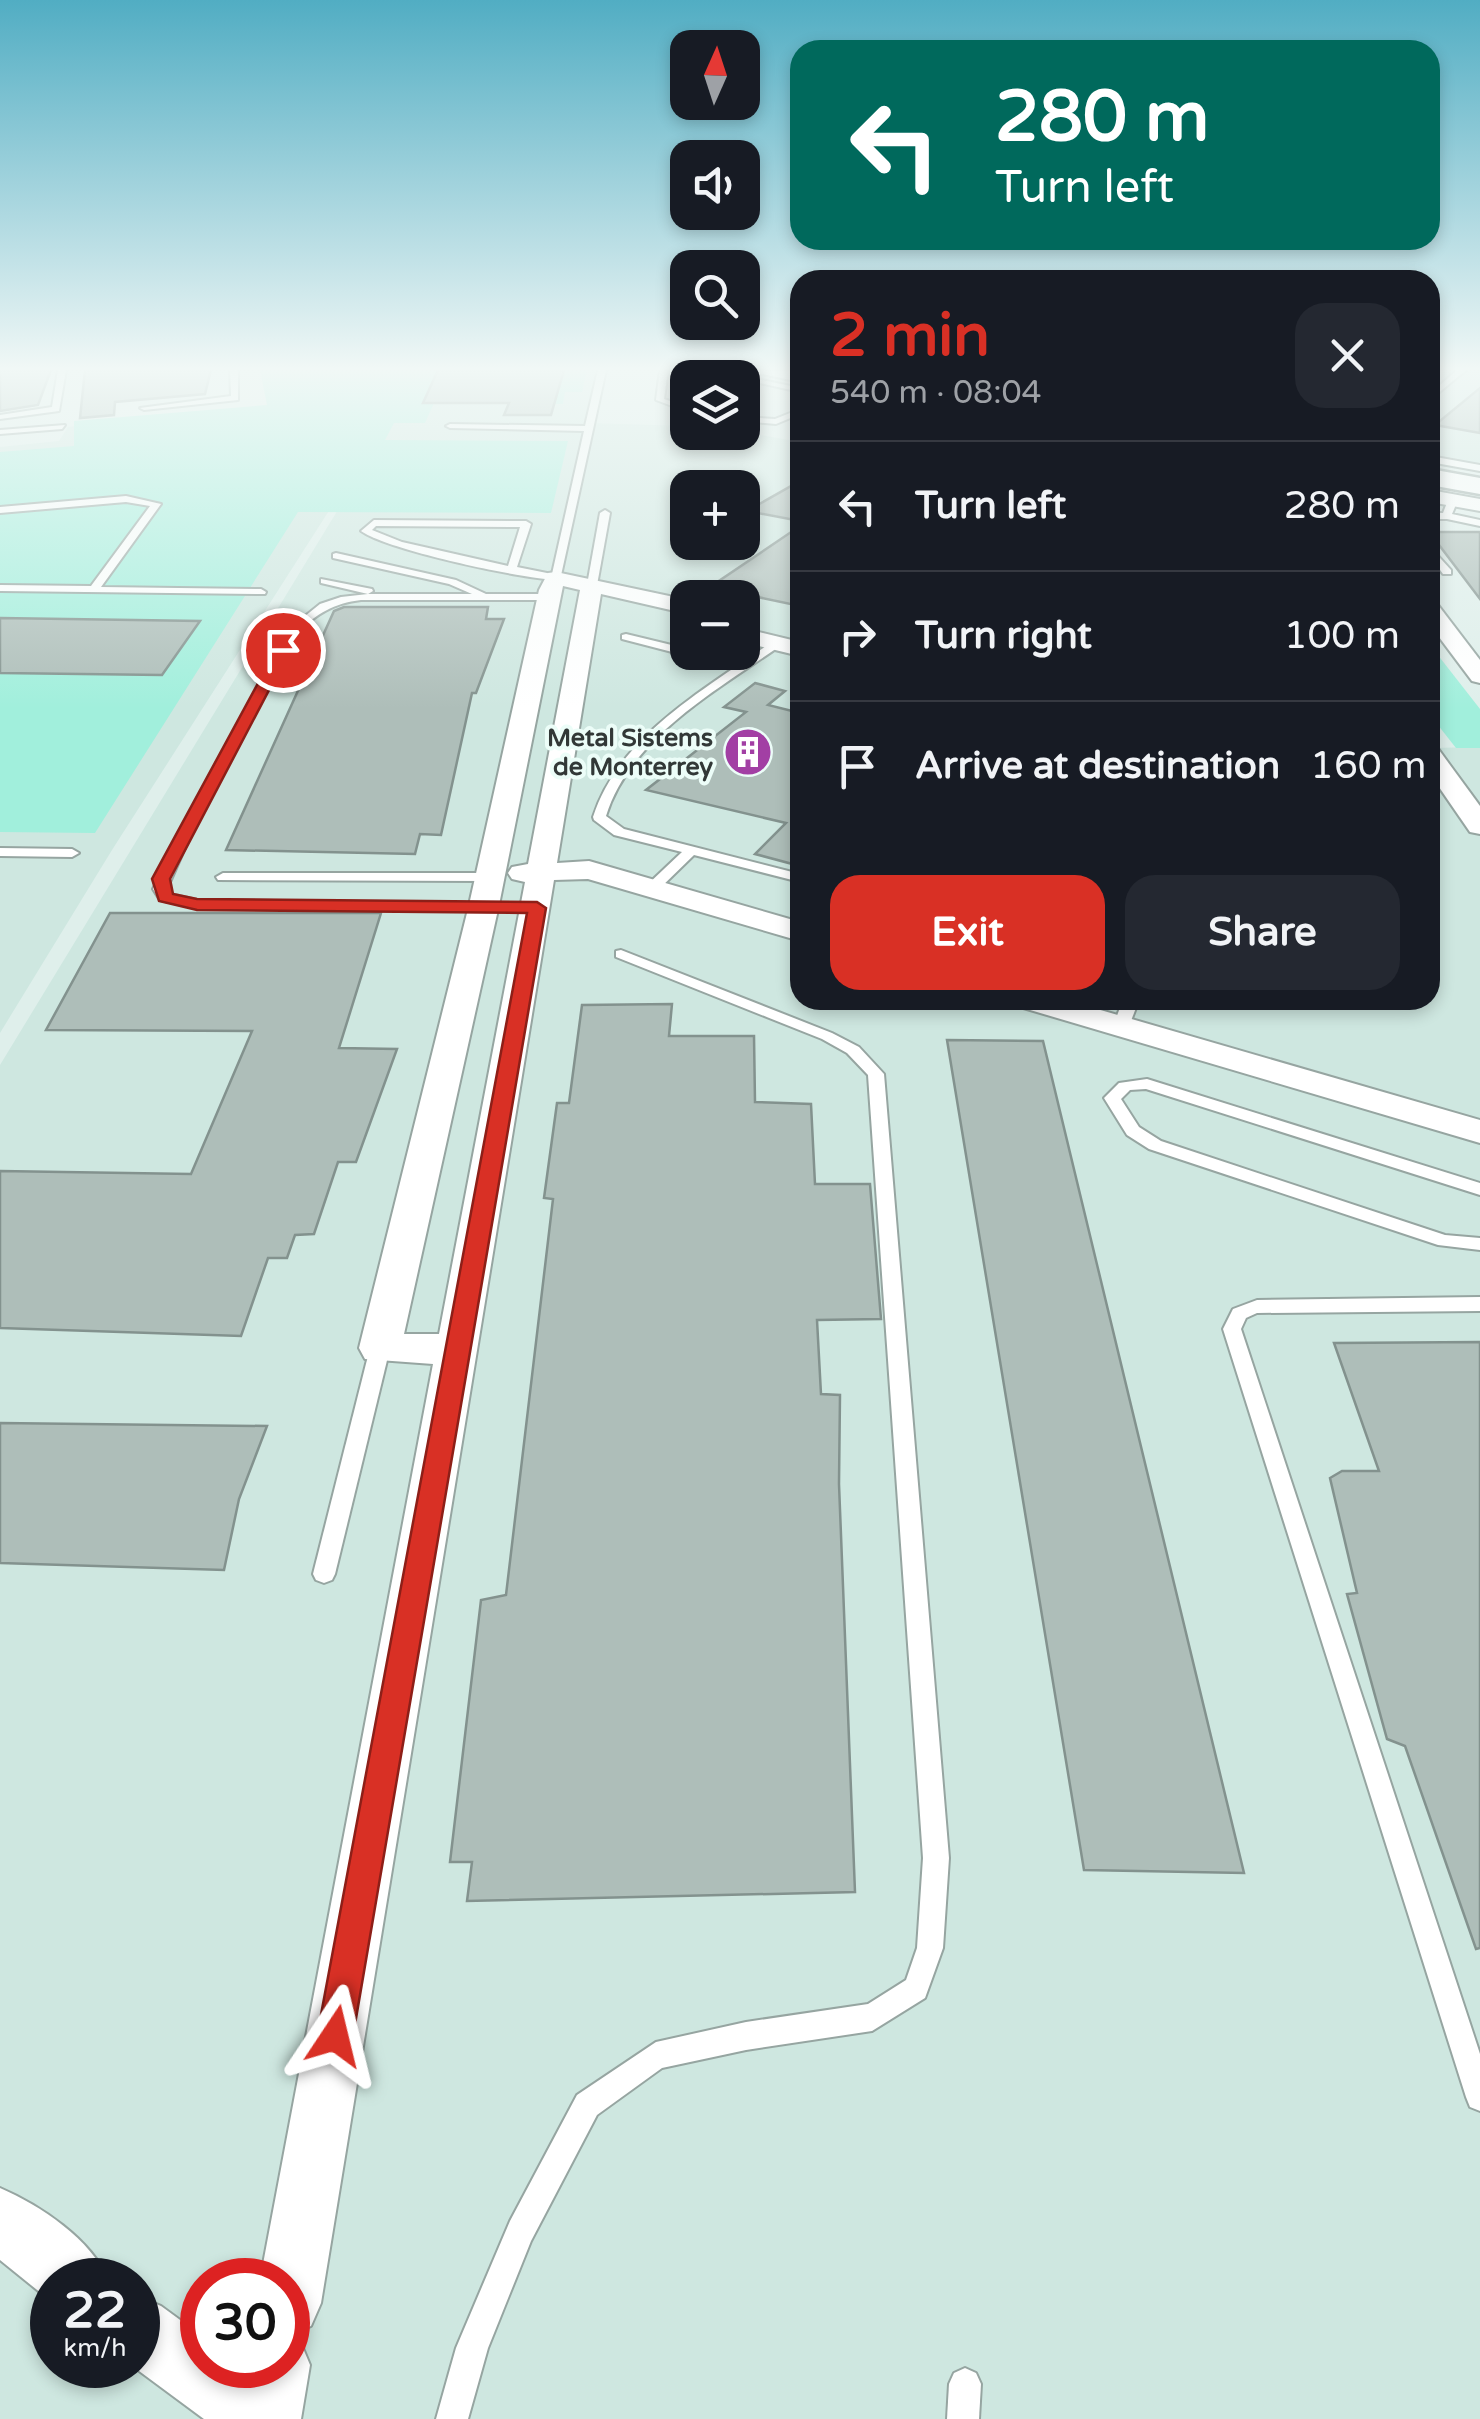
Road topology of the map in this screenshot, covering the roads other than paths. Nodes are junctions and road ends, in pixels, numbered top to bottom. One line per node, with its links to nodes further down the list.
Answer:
1 (576, 483): 15 (lane)
2 (1480, 486): 3 (highway)
3 (1440, 501): 4 (street); 7 (lane)
4 (1480, 505)
5 (0, 510): 14 (lane)
6 (606, 514): 17 (lane)
7 (1480, 523)
8 (336, 556): 19 (lane)
9 (1440, 563): 11 (lane)
10 (512, 568): 10 (lane); 15 (lane)
11 (1447, 572)
12 (325, 581): 18 (lane)
13 (0, 588): 14 (lane)
14 (94, 589): 16 (lane)
15 (552, 589): 17 (street); 19 (lane); 42 (street)
16 (261, 592)
17 (591, 592): 20 (street); 21 (street); 38 (street)
18 (393, 596): 19 (lane); 42 (lane)
19 (486, 597)
20 (670, 603)
21 (670, 616)
22 (760, 623): 24 (street)
23 (1440, 623): 31 (street)
24 (790, 630)
25 (626, 637): 28 (lane)
26 (760, 640): 27 (street)
27 (788, 646): 29 (lane)
28 (670, 648)
29 (760, 660)
30 (741, 670): 35 (lane)
31 (1480, 676)
32 (1480, 771): 33 (street)
33 (1444, 778): 34 (street)
34 (1480, 826)
35 (691, 850): 39 (lane); 41 (lane)
36 (0, 852): 37 (lane)
37 (72, 853)
38 (545, 870): 41 (street); 42 (street); 43 (street)
39 (790, 875)
40 (223, 877): 42 (lane)
41 (651, 889): 44 (street)
42 (487, 891): 43 (lane); 51 (street)
43 (537, 908): 52 (street)
44 (790, 929)
45 (621, 954): 62 (lane)
46 (1126, 1013): 47 (street)
47 (1480, 1132)
48 (1480, 1190): 49 (lane)
49 (1480, 1244)
50 (1480, 1304): 54 (lane)
51 (380, 1348): 52 (street); 53 (lane)
52 (458, 1350): 57 (street)
53 (324, 1574)
54 (1480, 2097)
55 (0, 2220): 56 (street)
56 (48, 2258)
57 (296, 2258)
58 (160, 2345): 61 (street)
59 (965, 2384): 63 (lane)
60 (270, 2388): 61 (street)
61 (263, 2419)
62 (452, 2419)
63 (963, 2419)

